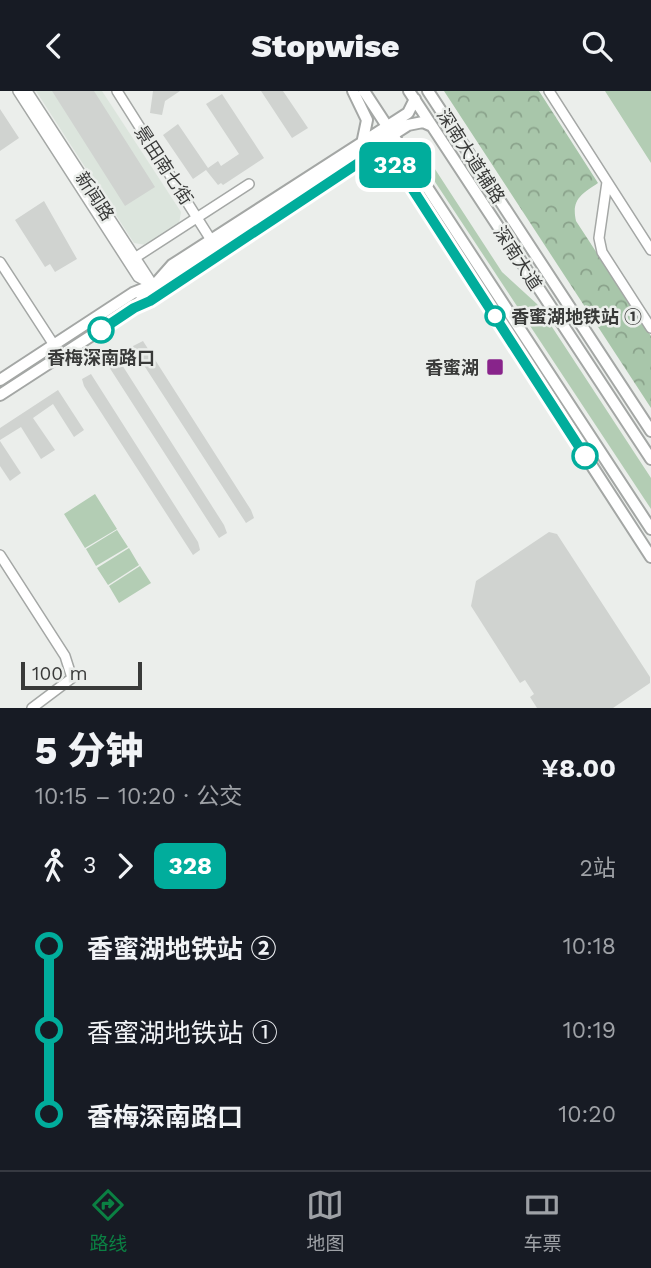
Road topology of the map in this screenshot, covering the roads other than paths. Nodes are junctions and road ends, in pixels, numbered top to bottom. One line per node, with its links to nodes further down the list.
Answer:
1 (18, 91): 21 (street, 新闻路)
2 (27, 91): 21 (street, 新闻路)
3 (117, 91): 17 (street, 景田南七街)
4 (353, 91): 11 (main road)
5 (364, 91): 10 (main road, 深南大道)
6 (428, 91): 34 (main road, 深南大道辅路)
7 (549, 91): 14 (street)
8 (412, 95): 9 (main road, 深南大道); 10 (main road)
9 (432, 126): 10 (main road); 35 (main road, 深南大道)
10 (390, 130): 11 (main road); 12 (main road, 深南大道); 13 (main road)
11 (363, 141): 13 (main road); 18 (main road)
12 (404, 152): 16 (main road); 23 (main road, 深南大道)
13 (359, 155): 25 (main road)
14 (607, 182): 20 (street); 28 (street)
15 (249, 184): 17 (street)
16 (419, 198): 19 (main road); 27 (main road)
17 (197, 217): 18 (street, 景田南七街); 21 (street)
18 (211, 240): 25 (main road)
19 (449, 242): 23 (main road); 33 (main road)
20 (651, 250)
21 (132, 259): 24 (street, 新闻路); 25 (street, 新闻路)
22 (0, 262): 29 (street)
23 (484, 274): 30 (main road, 深南大道)
24 (138, 277): 25 (street, 新闻路); 26 (street)
25 (153, 285): 26 (main road); 27 (main road)
26 (136, 292): 29 (main road)
27 (134, 308): 32 (main road)
28 (651, 328)
29 (54, 345): 31 (main road)
30 (542, 363): 33 (main road); 36 (main road, 深南大道)
31 (0, 380)
32 (0, 395)
33 (559, 417): 38 (main road)
34 (651, 431)
35 (651, 459)
36 (651, 529)
37 (0, 555): 39 (street)
38 (651, 557)
39 (32, 708)

